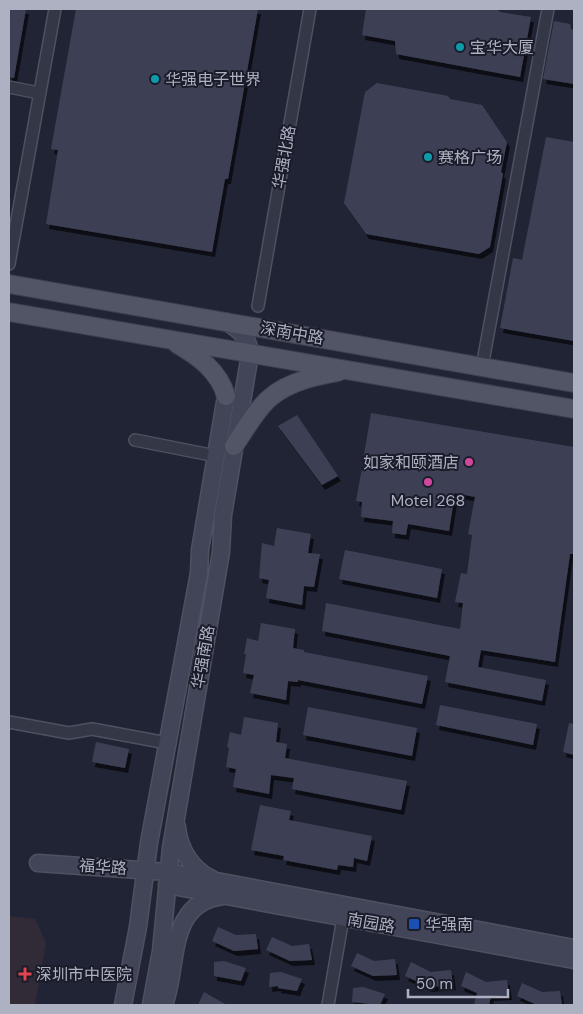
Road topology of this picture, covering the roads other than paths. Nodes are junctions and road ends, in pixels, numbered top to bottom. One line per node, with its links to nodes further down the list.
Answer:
1 (55, 9): 5 (street)
2 (310, 9): 8 (street, 华强北路)
3 (548, 9): 13 (street)
4 (9, 87): 5 (street)
5 (39, 93): 6 (street)
6 (9, 264)
7 (9, 284): 10 (main road, 深南中路)
8 (258, 306)
9 (9, 312): 11 (main road, 深南中路)
10 (224, 320): 12 (main road); 13 (main road, 深南中路)
11 (170, 340): 12 (main road, 深南中路); 16 (main road)
12 (250, 354): 14 (main road, 深南中路); 19 (main road, 华强南路)
13 (482, 367): 15 (main road, 深南中路)
14 (348, 370): 17 (main road, 深南中路); 19 (main road)
15 (574, 383)
16 (226, 396): 20 (main road, 华强南路)
17 (574, 409)
18 (135, 440): 20 (street)
19 (234, 446): 23 (main road, 华强南路)
20 (216, 456): 22 (main road, 华强南路)
21 (9, 722): 22 (street)
22 (167, 744): 25 (main road, 华强南路)
23 (176, 814): 26 (main road, 华强南路); 27 (main road)
24 (38, 862): 25 (main road, 福华路)
25 (146, 870): 26 (main road, 福华路); 29 (main road, 华强南路)
26 (168, 879): 27 (main road, 南园路); 30 (main road, 华强南路)
27 (222, 889): 28 (main road, 南园路); 31 (main road, 南园路); 35 (main road)
28 (343, 918): 32 (main road, 南园路); 36 (street)
29 (138, 926): 30 (main road); 33 (main road, 华强南路)
30 (163, 931): 34 (main road, 华强南路)
31 (574, 948)
32 (574, 960)
33 (123, 1005)
34 (151, 1005)
35 (164, 1005)
36 (328, 1005)

